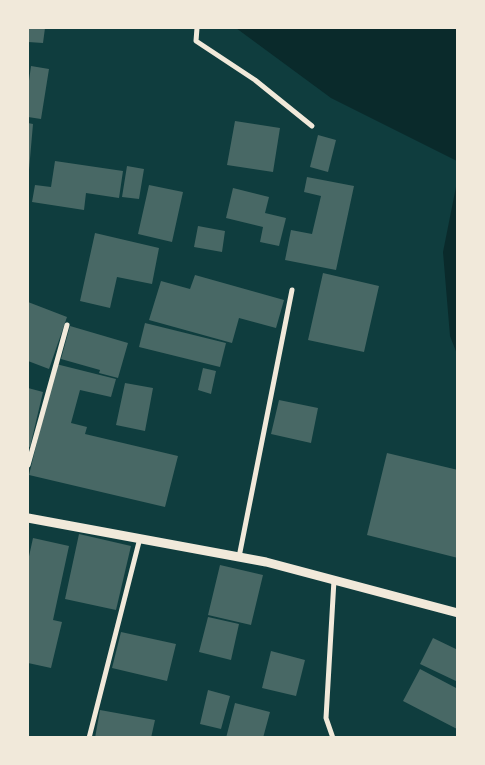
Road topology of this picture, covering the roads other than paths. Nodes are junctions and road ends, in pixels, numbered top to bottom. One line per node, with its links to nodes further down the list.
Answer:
1 (197, 28): 2 (street)
2 (312, 126)
3 (292, 290): 8 (street)
4 (67, 325): 5 (street)
5 (28, 465)
6 (28, 518): 7 (street)
7 (140, 538): 8 (street); 11 (street)
8 (239, 557): 9 (street)
9 (334, 580): 10 (street); 12 (street)
10 (458, 613)
11 (89, 738)
12 (333, 738)

